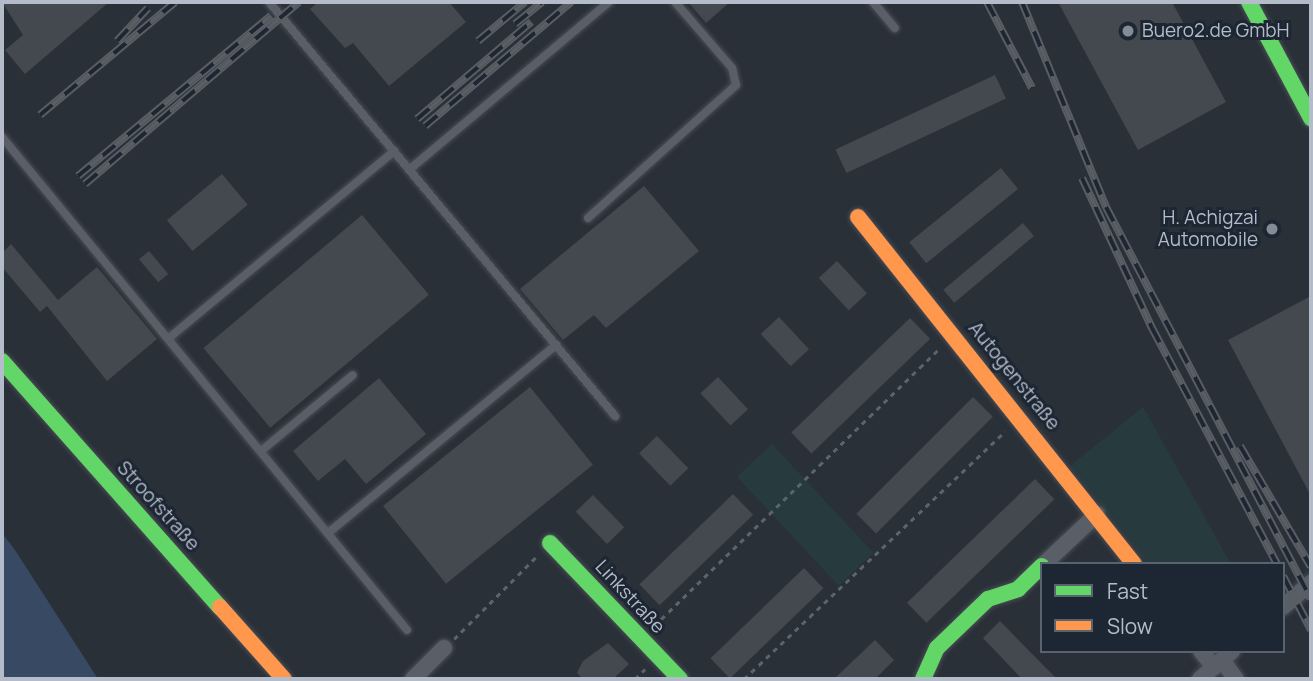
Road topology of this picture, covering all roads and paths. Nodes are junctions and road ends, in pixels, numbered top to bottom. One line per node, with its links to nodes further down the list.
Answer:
1 (269, 2): 9 (lane)
2 (609, 2): 10 (lane)
3 (675, 2): 12 (lane)
4 (873, 2): 6 (lane)
5 (1250, 2): 7 (street)
6 (895, 28)
7 (1311, 118)
8 (2, 137): 14 (lane)
9 (394, 151): 10 (lane); 14 (lane)
10 (410, 169): 15 (lane)
11 (858, 217): 13 (street, Autogenstraße)
12 (588, 218)
13 (954, 335): 19 (street, Autogenstraße); 30 (path)
14 (169, 338): 20 (lane)
15 (556, 345): 18 (lane); 22 (lane)
16 (2, 361): 33 (street, Stroofstraße)
17 (353, 375): 20 (lane)
18 (615, 416)
19 (1020, 417): 21 (street, Autogenstraße); 36 (path)
20 (261, 452): 22 (lane)
21 (1097, 514): 24 (street); 25 (street, Autogenstraße)
22 (328, 534): 29 (lane)
23 (550, 543): 30 (street, Linkstraße); 31 (path)
24 (1046, 562)
25 (1133, 562)
26 (1040, 568): 37 (street)
27 (1311, 583): 28 (street)
28 (1285, 605)
29 (407, 630)
30 (641, 639): 35 (street, Linkstraße)
31 (444, 648): 34 (street)
32 (1222, 659): 38 (street); 39 (street)
33 (284, 679)
34 (413, 679)
35 (680, 679)
36 (744, 679)
37 (923, 679)
38 (1200, 679)
39 (1236, 679)

